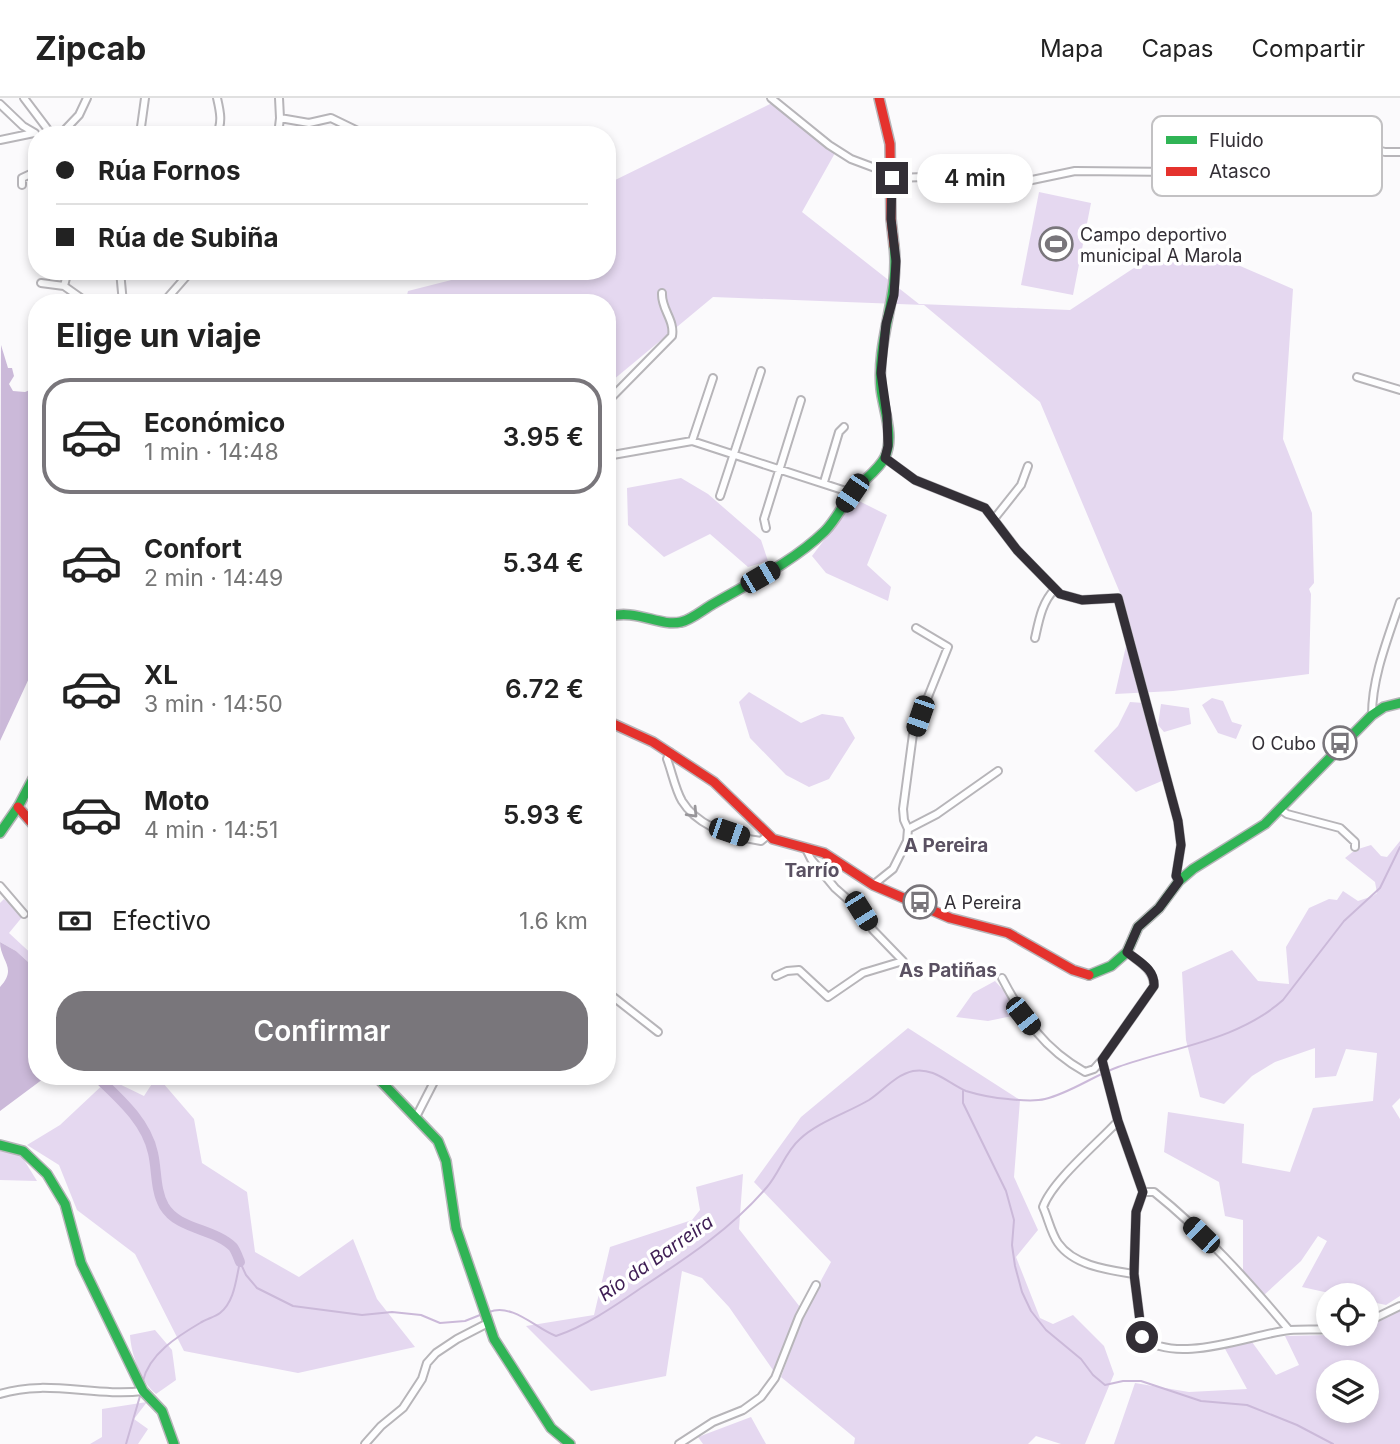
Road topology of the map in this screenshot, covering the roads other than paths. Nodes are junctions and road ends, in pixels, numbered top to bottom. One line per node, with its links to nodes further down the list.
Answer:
1 (24, 98): 10 (street)
2 (88, 98): 11 (street)
3 (145, 98): 12 (street)
4 (217, 98): 13 (street)
5 (279, 98): 9 (street)
6 (771, 98): 23 (street)
7 (878, 98): 23 (street)
8 (0, 104): 16 (street)
9 (280, 118): 14 (street); 15 (street)
10 (45, 126)
11 (69, 126)
12 (141, 126)
13 (220, 126)
14 (279, 126)
15 (347, 126)
16 (28, 129)
17 (28, 135): 18 (street)
18 (0, 140)
19 (1382, 151): 20 (street)
20 (1400, 152)
21 (1152, 172): 23 (street)
22 (28, 175): 24 (street)
23 (892, 176): 42 (street)
24 (22, 185)
25 (66, 280): 28 (street)
26 (183, 280): 31 (street)
27 (41, 282): 28 (street)
28 (64, 286): 30 (street)
29 (662, 293): 36 (street)
30 (75, 294)
31 (171, 294)
32 (761, 370): 41 (street)
33 (713, 377): 39 (street)
34 (1357, 377): 35 (street)
35 (1400, 390)
36 (616, 393)
37 (801, 400): 44 (street)
38 (844, 426): 45 (street)
39 (692, 441): 40 (street); 41 (street)
40 (616, 454)
41 (735, 455): 44 (street); 47 (street)
42 (885, 458): 46 (street); 48 (street)
43 (1028, 466): 48 (street)
44 (780, 468): 45 (street); 49 (street)
45 (824, 482): 46 (street)
46 (852, 493): 52 (street)
47 (720, 496)
48 (994, 519): 50 (street)
49 (766, 528)
50 (1055, 589): 54 (street); 69 (street)
51 (1400, 602): 56 (street)
52 (616, 614)
53 (916, 628): 64 (street)
54 (1035, 638)
55 (1400, 703): 56 (street)
56 (1372, 715): 62 (street)
57 (616, 725): 58 (street)
58 (670, 752): 66 (street); 66 (street, one-way to 66)
59 (998, 771): 64 (street)
60 (28, 788): 61 (street)
61 (18, 807): 63 (street); 65 (street)
62 (1280, 809): 68 (street); 69 (street)
63 (28, 819)
64 (908, 829): 71 (street)
65 (0, 833)
66 (768, 835): 67 (street)
67 (805, 847): 71 (street); 74 (street)
68 (1355, 847)
69 (1179, 881): 73 (street)
70 (0, 886): 72 (street)
71 (873, 886): 73 (street)
72 (24, 914)
73 (1127, 952): 78 (street)
74 (776, 976)
75 (1002, 978): 78 (street)
76 (616, 999): 77 (street)
77 (658, 1032)
78 (1102, 1060): 82 (street)
79 (384, 1085): 81 (street)
80 (432, 1085): 81 (street)
81 (416, 1117): 89 (street)
82 (1118, 1121): 84 (street); 85 (street)
83 (0, 1145): 92 (street)
84 (1143, 1192): 85 (street); 90 (street)
85 (1134, 1274): 90 (street)
86 (816, 1285): 97 (street)
87 (1400, 1306): 88 (street)
88 (1379, 1316)
89 (488, 1323): 95 (street); 96 (street)
90 (1289, 1330): 91 (street)
91 (1316, 1330)
92 (143, 1391): 93 (street); 94 (street)
93 (0, 1394)
94 (174, 1444)
95 (365, 1444)
96 (570, 1444)
97 (679, 1444)

